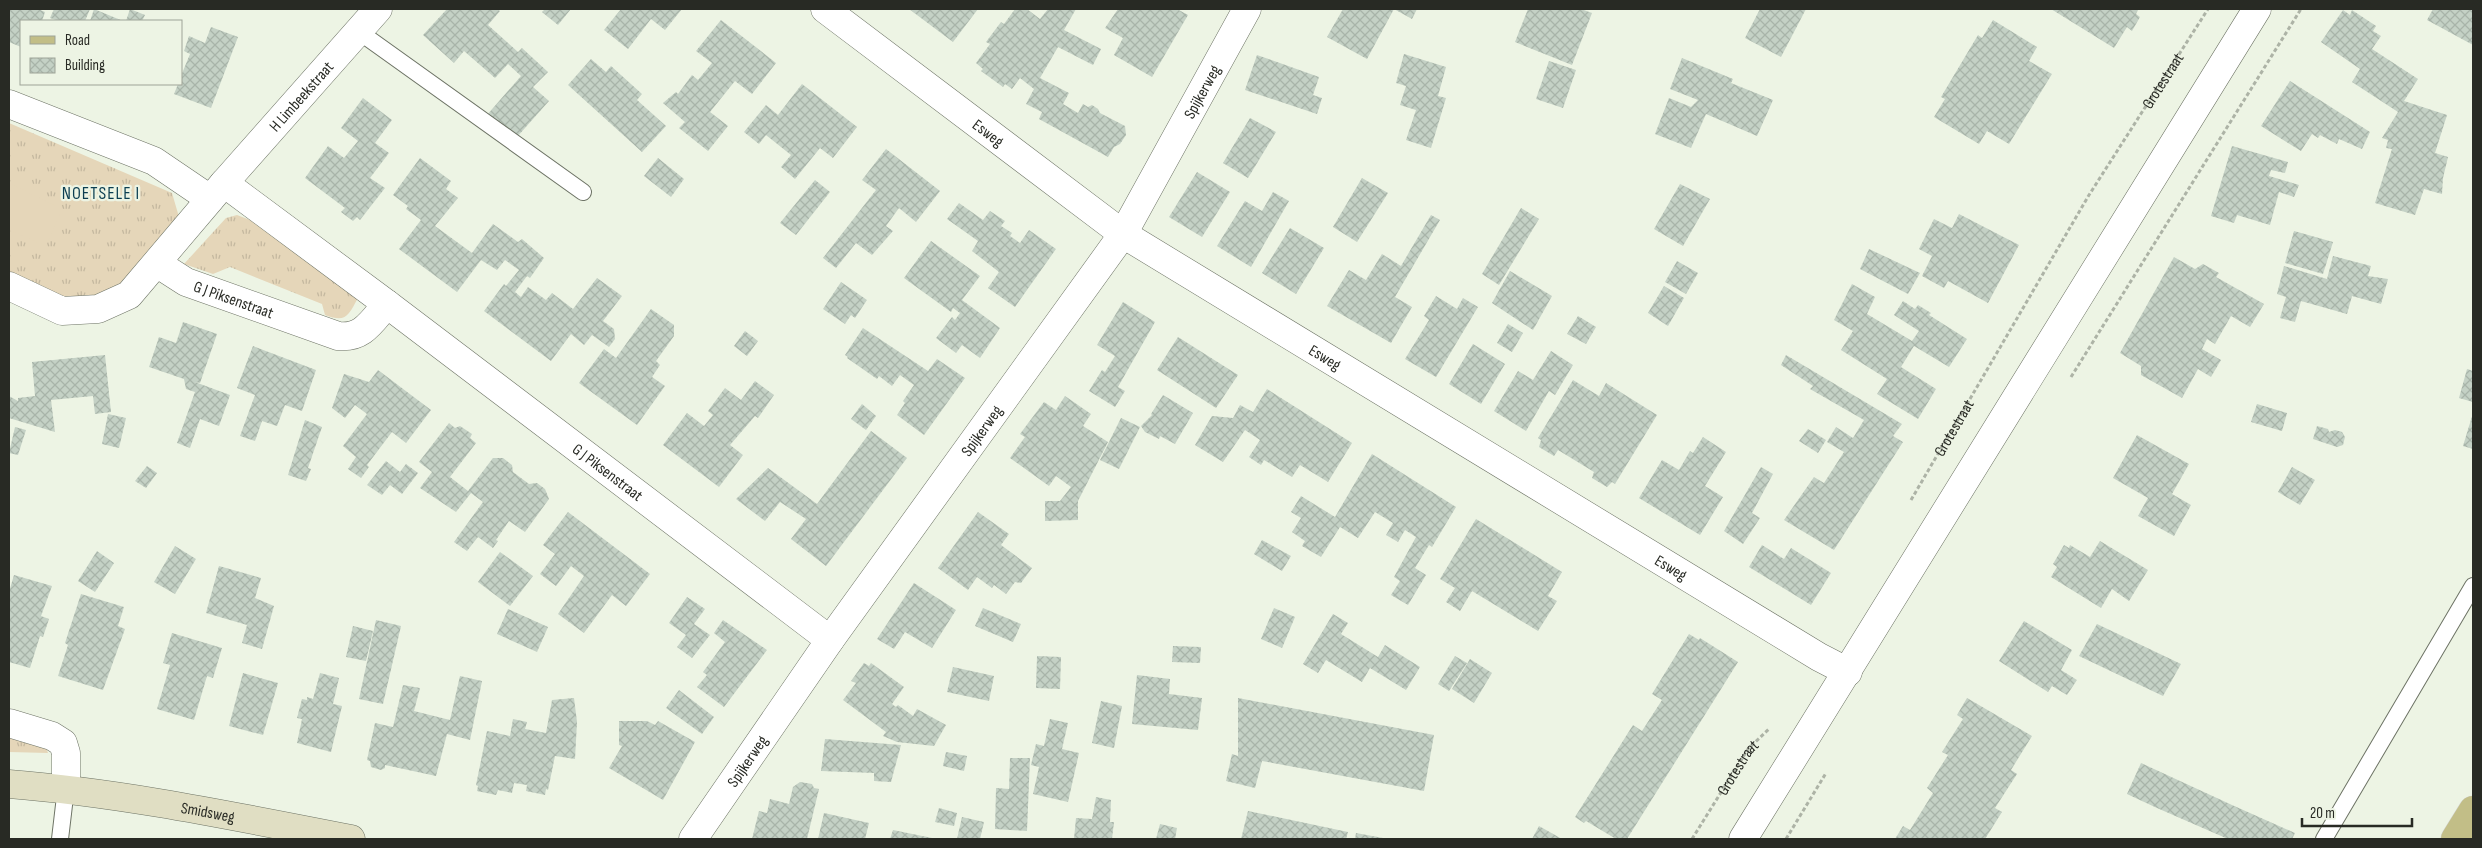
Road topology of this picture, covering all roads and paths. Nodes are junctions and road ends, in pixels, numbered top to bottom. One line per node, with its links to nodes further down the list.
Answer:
1 (378, 9): 7 (street, H Limbeekstraat)
2 (825, 9): 11 (street, Esweg)
3 (1247, 9): 11 (street, Spijkerweg)
4 (2208, 9): 16 (path, Grotestraat)
5 (2257, 9): 19 (street)
6 (2301, 9): 15 (path)
7 (358, 31): 9 (street, H Limbeekstraat); 10 (lane)
8 (9, 104): 9 (street, G J Piksenstraat)
9 (217, 191): 12 (street); 14 (street, G J Piksenstraat)
10 (583, 192)
11 (1123, 234): 18 (street, Spijkerweg); 19 (street, Esweg)
12 (158, 264): 13 (street); 14 (street, G J Piksenstraat)
13 (9, 286)
14 (387, 304): 18 (street, G J Piksenstraat)
15 (2070, 380)
16 (1909, 503)
17 (2473, 586): 32 (lane)
18 (830, 640): 28 (street, Spijkerweg)
19 (1848, 672): 30 (street)
20 (9, 723): 24 (street)
21 (1774, 724): 29 (path, Grotestraat)
22 (1826, 772): 31 (path)
23 (9, 784): 24 (main road, Smidsweg)
24 (66, 788): 26 (lane); 27 (main road, Smidsweg)
25 (2473, 810): 33 (main road)
26 (60, 839)
27 (351, 839)
28 (693, 839)
29 (1692, 839)
30 (1743, 839)
31 (1786, 839)
32 (2324, 839)
33 (2455, 839)

